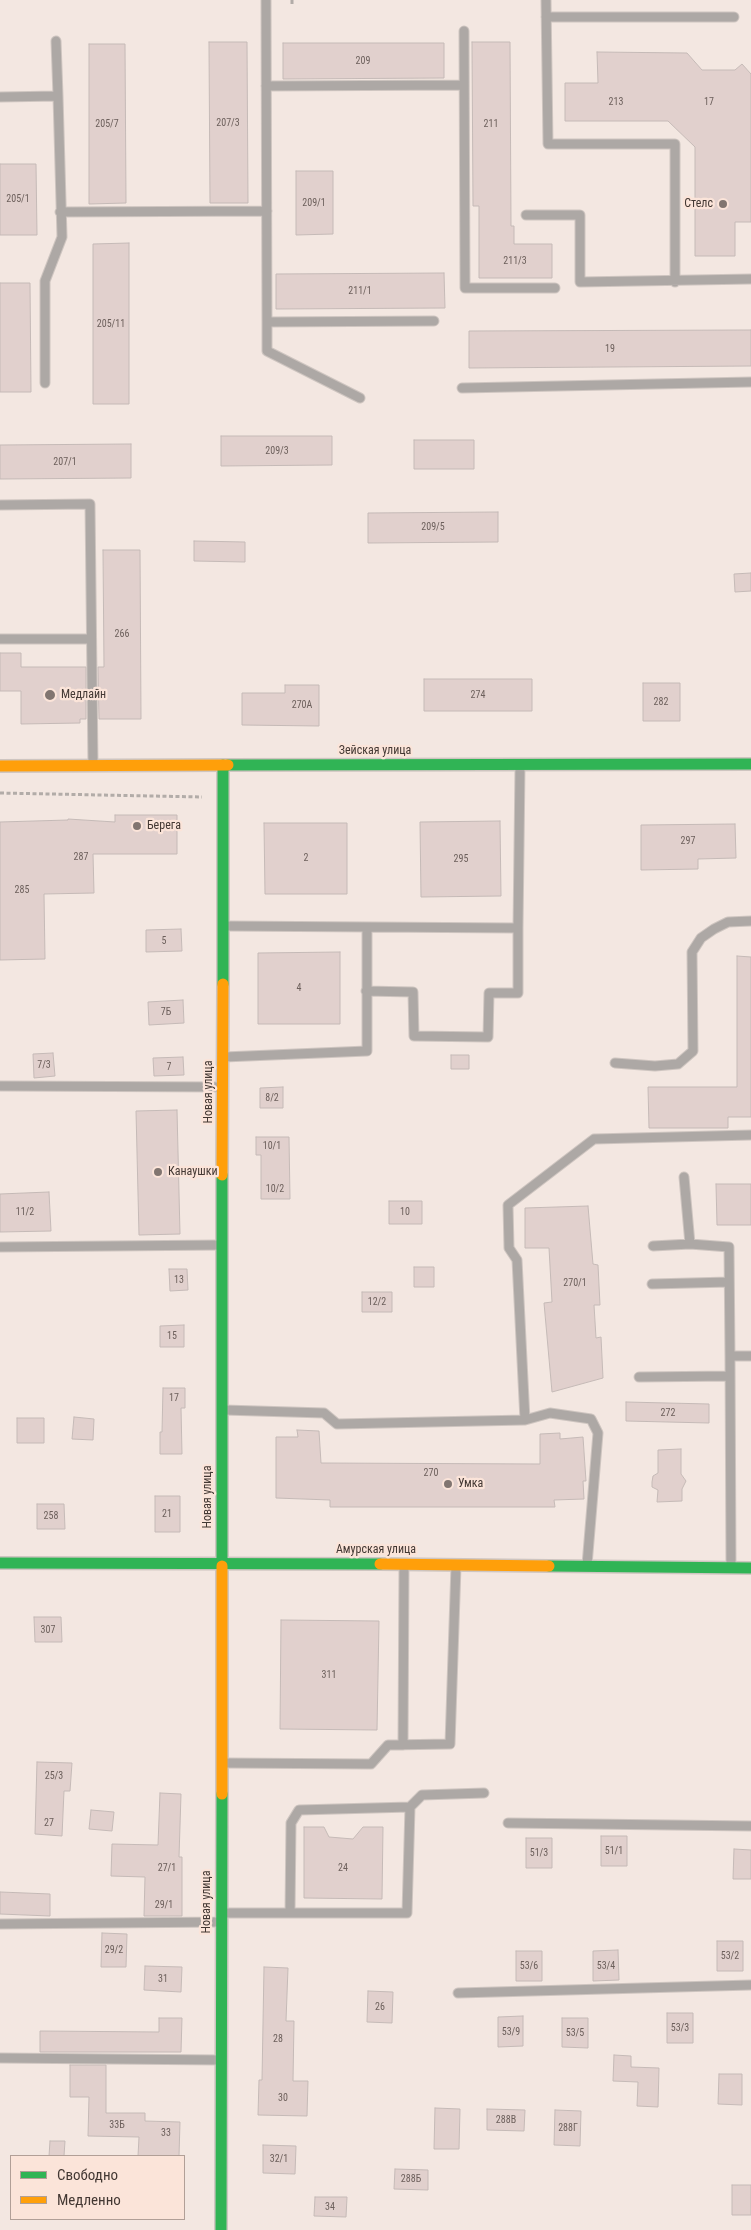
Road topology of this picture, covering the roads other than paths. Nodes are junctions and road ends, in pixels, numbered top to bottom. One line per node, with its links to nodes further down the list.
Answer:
1 (266, 0): 8 (lane)
2 (546, 0): 3 (lane)
3 (546, 17): 4 (lane); 15 (lane)
4 (734, 17)
5 (464, 31): 7 (lane)
6 (56, 41): 9 (lane)
7 (464, 85): 8 (lane); 16 (lane)
8 (266, 86): 11 (lane)
9 (58, 96): 10 (lane); 12 (lane)
10 (0, 97)
11 (267, 211): 12 (lane); 18 (lane)
12 (60, 212): 20 (lane)
13 (526, 215): 15 (lane)
14 (751, 279): 15 (lane)
15 (675, 282)
16 (555, 288)
17 (434, 321): 18 (lane)
18 (267, 322): 22 (lane)
19 (751, 382): 21 (lane)
20 (45, 383)
21 (462, 388)
22 (360, 398)
23 (0, 506): 25 (lane)
24 (0, 639): 25 (lane)
25 (91, 639): 30 (lane)
26 (520, 764): 27 (street, Зейская улица); 28 (street, Зейская улица); 34 (lane)
27 (751, 764)
28 (223, 765): 30 (street, Зейская улица); 32 (street, Новая улица)
29 (0, 766): 30 (street, Зейская улица)
30 (93, 766)
31 (751, 921): 37 (lane)
32 (223, 926): 33 (lane); 36 (street, Новая улица)
33 (367, 927): 34 (lane); 35 (lane)
34 (518, 928): 35 (lane)
35 (366, 991): 36 (lane)
36 (222, 1057): 39 (street, Новая улица)
37 (615, 1064)
38 (0, 1086): 39 (lane)
39 (222, 1087): 43 (street, Новая улица)
40 (751, 1135): 53 (lane)
41 (684, 1177): 42 (lane)
42 (690, 1244): 44 (lane); 46 (lane)
43 (222, 1245): 45 (lane); 52 (street, Новая улица)
44 (653, 1246)
45 (0, 1247)
46 (729, 1282): 47 (lane); 48 (lane)
47 (652, 1284)
48 (730, 1356): 49 (lane); 50 (lane)
49 (751, 1356)
50 (730, 1376): 51 (lane); 59 (lane)
51 (639, 1377)
52 (222, 1410): 53 (lane); 54 (street, Новая улица)
53 (525, 1420): 58 (lane)
54 (222, 1563): 55 (street, Амурская улица); 56 (street, Амурская улица); 62 (street, Новая улица)
55 (0, 1564)
56 (404, 1564): 57 (street, Амурская улица); 61 (lane)
57 (456, 1565): 58 (street, Амурская улица); 61 (lane)
58 (587, 1566): 59 (street, Амурская улица)
59 (731, 1568): 60 (street, Амурская улица)
60 (751, 1568)
61 (403, 1745): 62 (lane)
62 (222, 1763): 68 (street, Новая улица)
63 (484, 1793): 64 (lane)
64 (410, 1807): 67 (lane); 67 (lane)
65 (508, 1822): 66 (lane)
66 (751, 1826)
67 (290, 1913): 68 (lane)
68 (221, 1917): 69 (lane); 73 (street, Новая улица)
69 (0, 1924)
70 (751, 1985): 71 (lane)
71 (458, 1993)
72 (0, 2058): 73 (lane)
73 (221, 2060): 74 (street, Новая улица)
74 (221, 2230)

